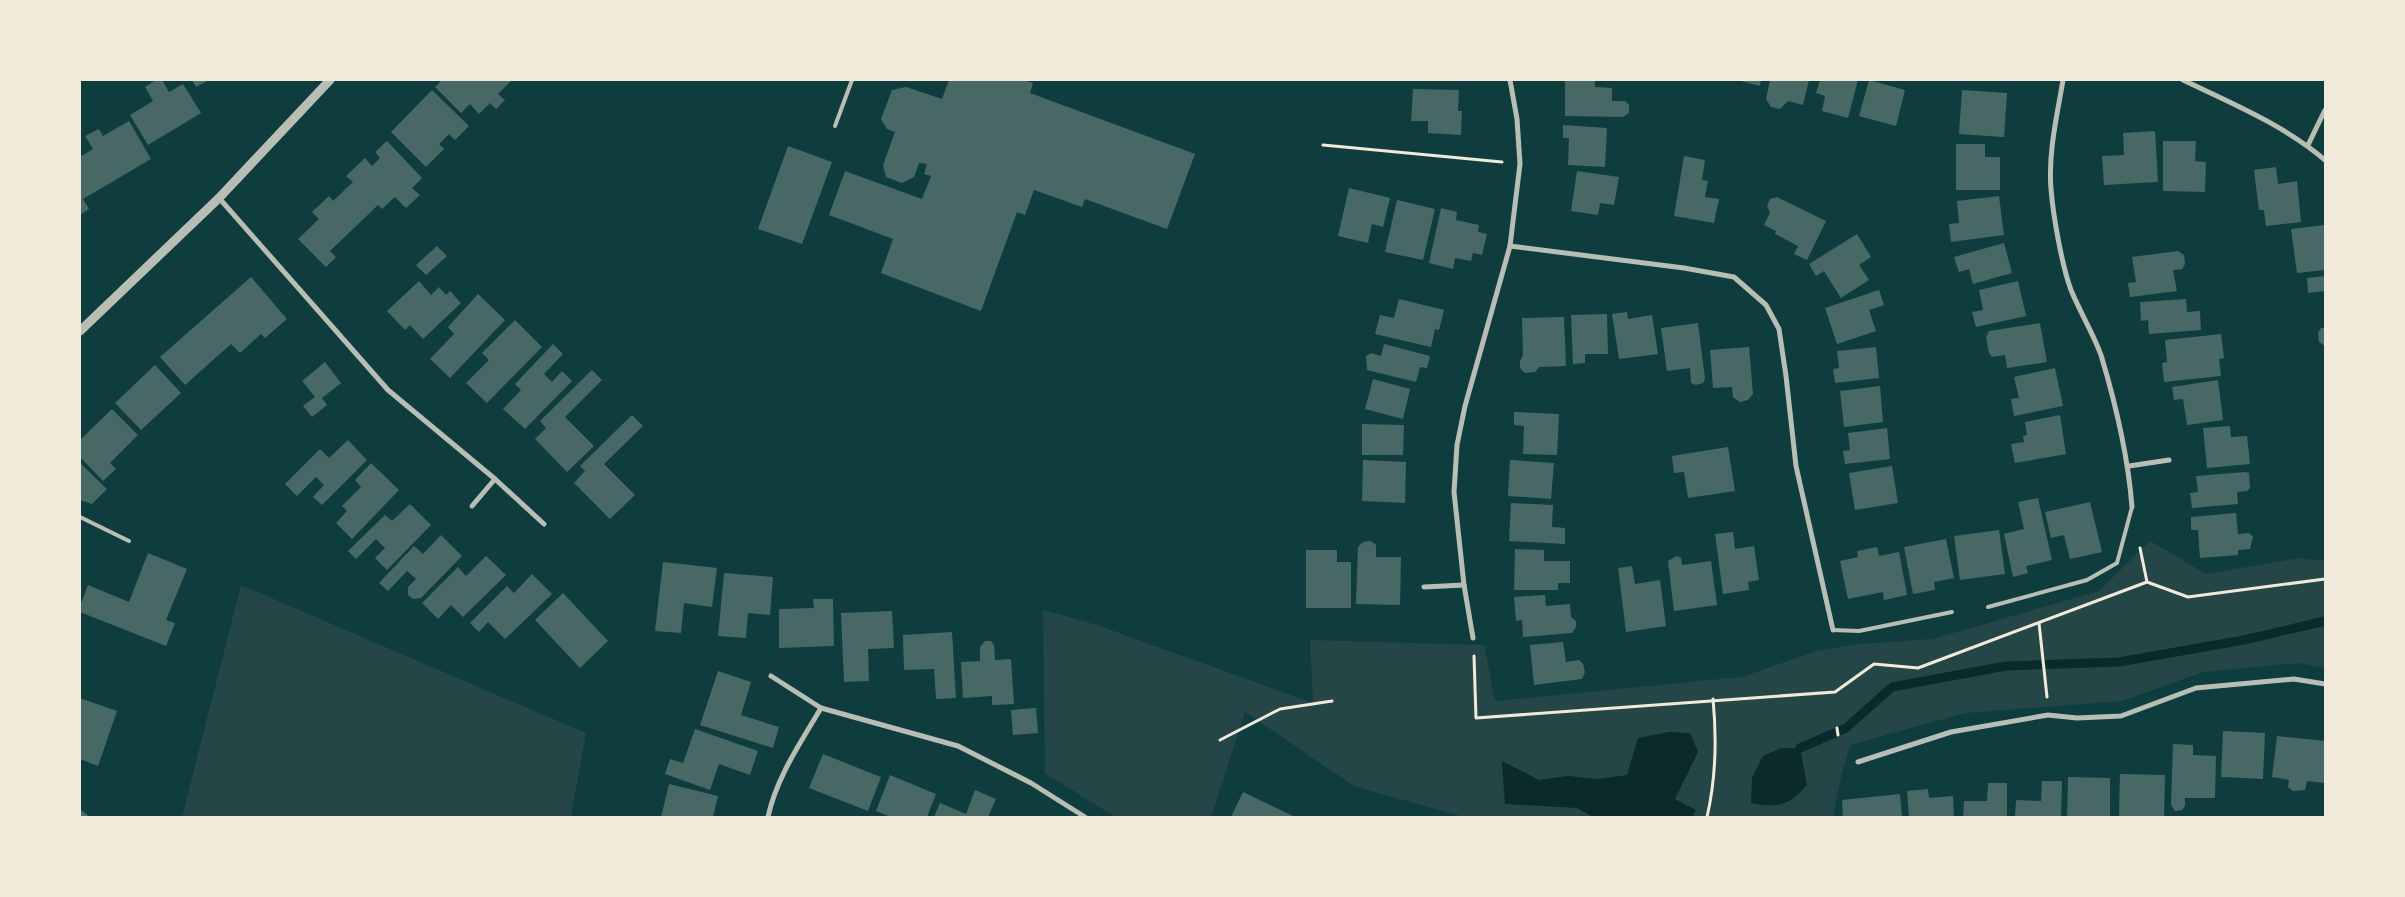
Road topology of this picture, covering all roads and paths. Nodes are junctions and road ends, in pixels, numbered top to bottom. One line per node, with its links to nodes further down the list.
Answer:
1 (330, 80): 12 (street)
2 (852, 80): 7 (lane)
3 (1510, 80): 11 (street)
4 (2063, 80): 16 (street)
5 (2183, 80): 9 (street)
6 (2325, 110): 9 (street)
7 (835, 126)
8 (1323, 145): 11 (path)
9 (2308, 145): 10 (street)
10 (2325, 160)
11 (1520, 164): 13 (street)
12 (219, 198): 14 (street); 17 (street)
13 (1510, 246): 24 (street); 29 (street)
14 (80, 331)
15 (2169, 460): 16 (street)
16 (2129, 466): 19 (street)
17 (495, 479): 18 (street); 21 (street)
18 (472, 506)
19 (2132, 507): 26 (lane)
20 (80, 517): 22 (lane)
21 (544, 524)
22 (129, 541)
23 (2325, 579): 28 (path)
24 (1464, 585): 25 (street); 30 (street)
25 (1424, 587)
26 (1988, 607)
27 (1952, 612): 29 (lane)
28 (2039, 623): 33 (path); 36 (path)
29 (1833, 630)
30 (1473, 638): 33 (path)
31 (771, 676): 35 (street)
32 (2325, 684): 36 (street)
33 (1712, 699): 43 (path)
34 (1332, 701): 39 (path)
35 (821, 708): 41 (street); 42 (street)
36 (2048, 715): 40 (street)
37 (1837, 728): 38 (path)
38 (1838, 735)
39 (1220, 740)
40 (1858, 762)
41 (768, 817)
42 (1085, 817)
43 (1707, 817)

